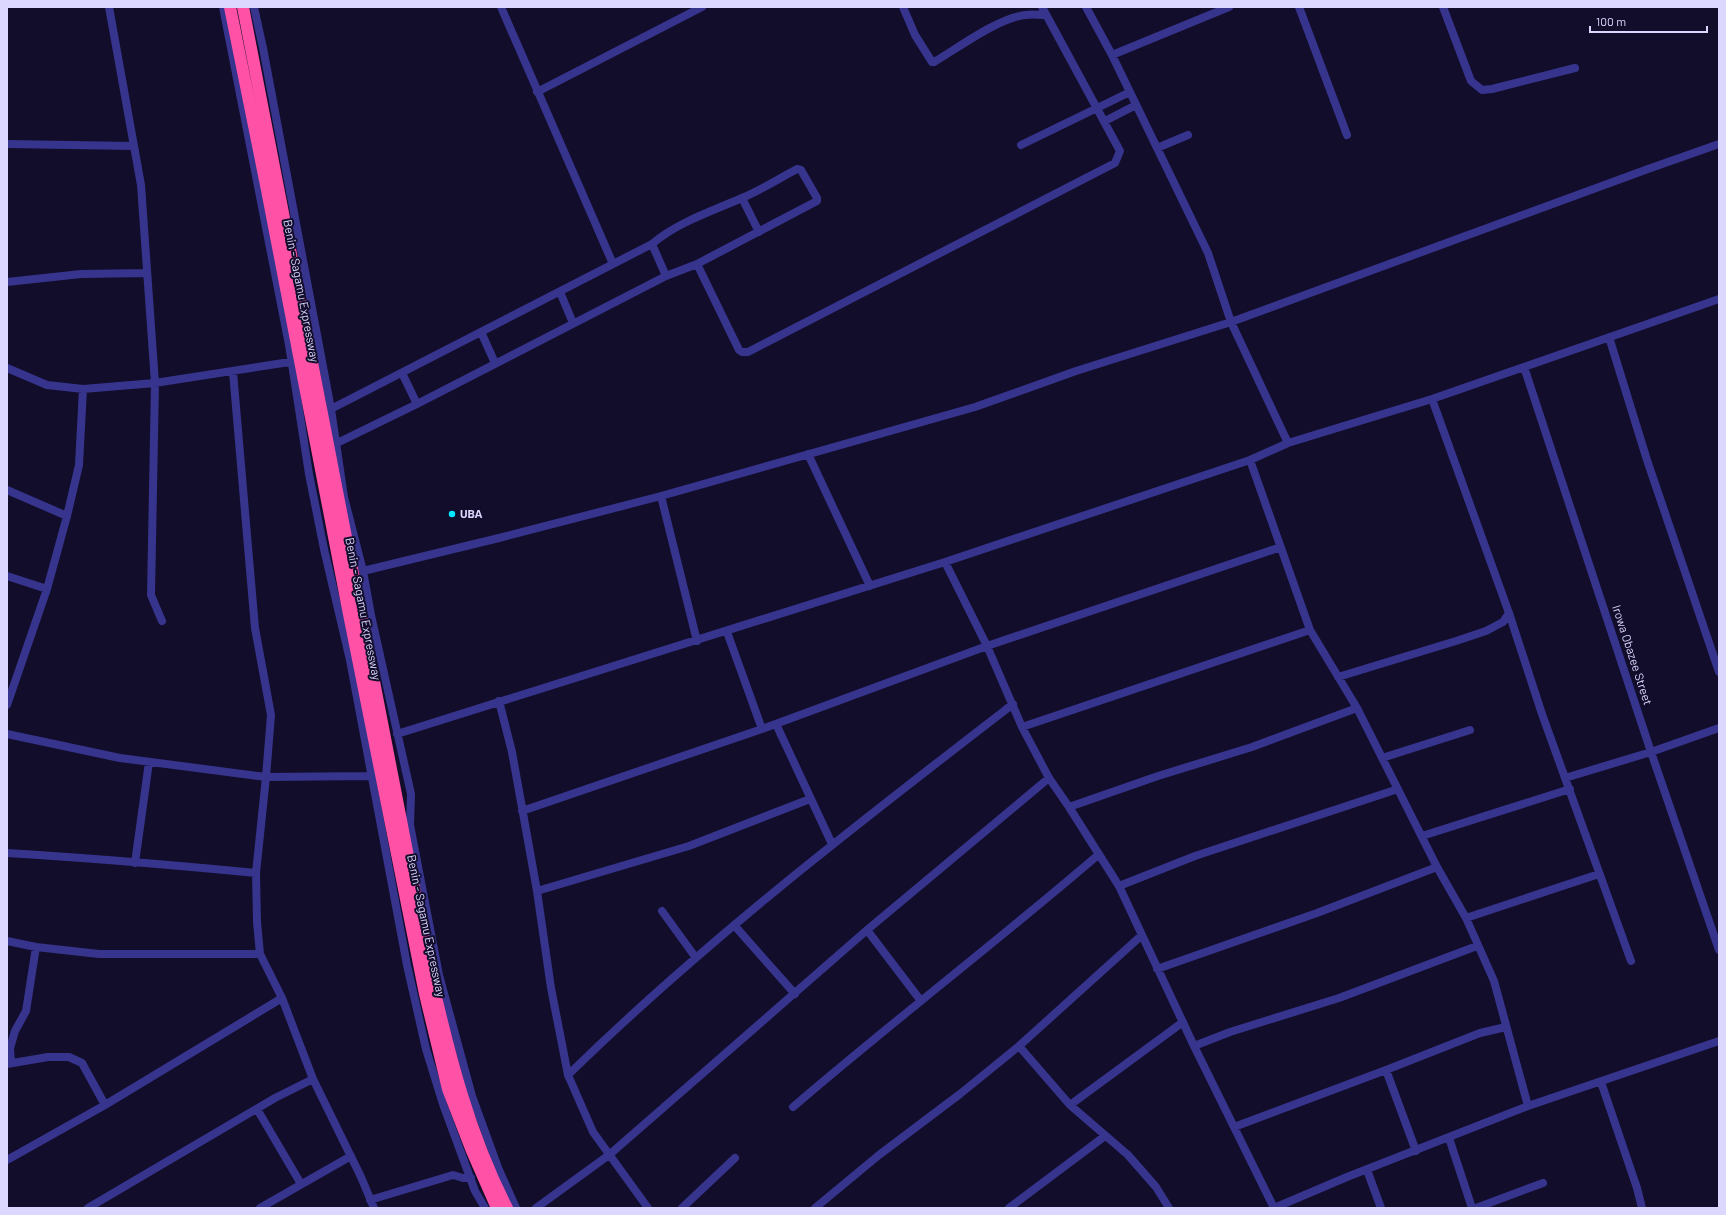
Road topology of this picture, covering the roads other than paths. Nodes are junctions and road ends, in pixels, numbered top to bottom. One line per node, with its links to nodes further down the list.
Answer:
1 (109, 7): 28 (street)
2 (223, 7): 44 (street)
3 (230, 7): 44 (highway, Benin - Sagamu Expressway)
4 (243, 7): 54 (highway)
5 (254, 7): 54 (street)
6 (501, 7): 18 (street)
7 (702, 7): 18 (street)
8 (903, 7): 15 (street)
9 (1042, 7): 15 (street)
10 (1086, 7): 16 (street)
11 (1229, 7): 14 (street)
12 (1299, 7): 24 (street)
13 (1444, 7): 17 (street)
14 (1216, 10): 16 (street)
15 (1046, 15): 21 (street)
16 (1112, 54): 19 (street)
17 (1575, 68)
18 (538, 92): 33 (street)
19 (1130, 92): 20 (street); 21 (street)
20 (1136, 105): 22 (street); 29 (street)
21 (1098, 107): 22 (street); 27 (street)
22 (1105, 121): 34 (street)
23 (1188, 135): 29 (street)
24 (1347, 135)
25 (7, 144): 28 (street)
26 (1719, 144): 40 (street)
27 (1021, 145)
28 (134, 146): 35 (street)
29 (1157, 148): 40 (street)
30 (742, 198): 31 (street); 31 (street); 32 (street)
31 (759, 232): 34 (street)
32 (652, 244): 33 (street); 36 (street)
33 (612, 264): 38 (street)
34 (697, 264): 36 (street)
35 (147, 273): 37 (street); 50 (street)
36 (666, 276): 41 (street)
37 (7, 282)
38 (560, 292): 41 (street); 42 (street)
39 (1719, 299): 43 (street)
40 (1231, 322): 55 (street); 57 (street)
41 (574, 323): 45 (street)
42 (480, 332): 45 (street); 49 (street)
43 (1609, 337): 46 (street); 74 (street)
44 (296, 361): 48 (street); 90 (street); 107 (highway, Benin - Sagamu Expressway)
45 (495, 363): 53 (street)
46 (1524, 367): 52 (street); 87 (street, Irowa Obazee Street)
47 (7, 368): 51 (street)
48 (233, 372): 50 (street); 91 (street)
49 (402, 373): 53 (street); 54 (street)
50 (155, 383): 51 (street); 69 (street)
51 (83, 389): 61 (street)
52 (1432, 399): 55 (street); 68 (street)
53 (416, 404): 56 (street)
54 (327, 412): 56 (highway)
55 (1288, 443): 58 (street)
56 (333, 445): 64 (street); 159 (highway)
57 (808, 454): 60 (street); 66 (street)
58 (1250, 460): 62 (street); 63 (street)
59 (7, 490): 61 (street)
60 (661, 496): 64 (street); 72 (street)
61 (67, 516): 67 (street)
62 (1281, 547): 70 (street); 73 (street)
63 (945, 562): 66 (street); 73 (street)
64 (363, 571): 86 (street)
65 (7, 576): 67 (street)
66 (870, 586): 71 (street)
67 (46, 589): 78 (street)
68 (1511, 616): 75 (street); 93 (street)
69 (162, 621)
70 (1310, 630): 75 (street); 81 (street)
71 (727, 632): 72 (street); 82 (street)
72 (697, 641): 76 (street)
73 (987, 646): 77 (street); 80 (street)
74 (1719, 672)
75 (1338, 677): 79 (street)
76 (499, 701): 86 (street); 98 (street)
77 (1013, 704): 81 (street); 100 (street)
78 (7, 705)
79 (1356, 708): 88 (street); 97 (street)
80 (776, 724): 82 (street); 96 (street)
81 (1022, 727): 92 (street)
82 (762, 728): 98 (street)
83 (1719, 728): 87 (street)
84 (1470, 730): 88 (street)
85 (7, 734): 89 (street)
86 (398, 734): 160 (street)
87 (1651, 752): 93 (street); 118 (street, Irowa Obazee Street)
88 (1382, 758): 94 (street)
89 (149, 762): 91 (street); 103 (street)
90 (371, 776): 91 (street); 107 (street)
91 (266, 778): 105 (street)
92 (1049, 778): 97 (street); 113 (street)
93 (1565, 778): 95 (street)
94 (1398, 789): 99 (street); 108 (street)
95 (1570, 789): 99 (street); 106 (street)
96 (810, 799): 100 (street); 109 (street)
97 (1069, 806): 102 (street)
98 (522, 811): 109 (street)
99 (1422, 836): 104 (street)
100 (832, 844): 112 (street)
101 (7, 853): 103 (street)
102 (1098, 854): 108 (street); 125 (street)
103 (135, 863): 105 (street)
104 (1437, 867): 111 (street); 122 (street)
105 (256, 873): 119 (street)
106 (1599, 874): 111 (street); 121 (street)
107 (395, 875): 150 (street); 158 (highway, Benin - Sagamu Expressway)
108 (1119, 886): 114 (street)
109 (537, 891): 133 (street)
110 (662, 911): 120 (street)
111 (1466, 918): 116 (street)
112 (734, 925): 120 (street); 123 (street)
113 (867, 930): 123 (street); 125 (street)
114 (1142, 935): 122 (street); 129 (street)
115 (7, 941): 117 (street)
116 (1477, 946): 127 (street); 130 (street)
117 (36, 947): 119 (street); 131 (street)
118 (1719, 950)
119 (260, 954): 124 (street)
120 (696, 958): 133 (street)
121 (1631, 961)
122 (1157, 969): 126 (street)
123 (795, 994): 145 (street)
124 (282, 998): 134 (street); 136 (street)
125 (921, 1001): 139 (street)
126 (1183, 1022): 130 (street); 137 (street)
127 (1506, 1027): 132 (street); 138 (street)
128 (1719, 1041): 135 (street)
129 (1019, 1046): 137 (street); 164 (street)
130 (1194, 1046): 141 (street)
131 (9, 1064): 136 (street)
132 (1386, 1070): 141 (street); 144 (street)
133 (568, 1075): 145 (street)
134 (313, 1079): 140 (street); 146 (street)
135 (1601, 1082): 138 (street); 171 (street)
136 (105, 1105): 148 (street)
137 (1070, 1105): 142 (street)
138 (1528, 1106): 143 (street)
139 (793, 1107)
140 (257, 1109): 152 (street); 154 (street)
141 (1234, 1126): 167 (street)
142 (1105, 1136): 165 (street); 166 (street)
143 (1449, 1138): 144 (street); 169 (street)
144 (1416, 1151): 149 (street)
145 (609, 1155): 161 (street); 162 (street)
146 (351, 1156): 152 (street); 153 (street)
147 (735, 1158): 163 (street)
148 (7, 1160)
149 (1367, 1170): 167 (street); 168 (street)
150 (471, 1178): 153 (street); 157 (street)
151 (1543, 1183): 170 (street)
152 (301, 1184): 155 (street)
153 (370, 1200): 156 (street)
154 (88, 1208)
155 (260, 1208)
156 (374, 1208)
157 (484, 1208)
158 (497, 1208)
159 (507, 1208)
160 (516, 1208)
161 (536, 1208)
162 (648, 1208)
163 (682, 1208)
164 (815, 1208)
165 (1009, 1208)
166 (1169, 1208)
167 (1274, 1208)
168 (1381, 1208)
169 (1472, 1208)
170 (1476, 1208)
171 (1642, 1208)

